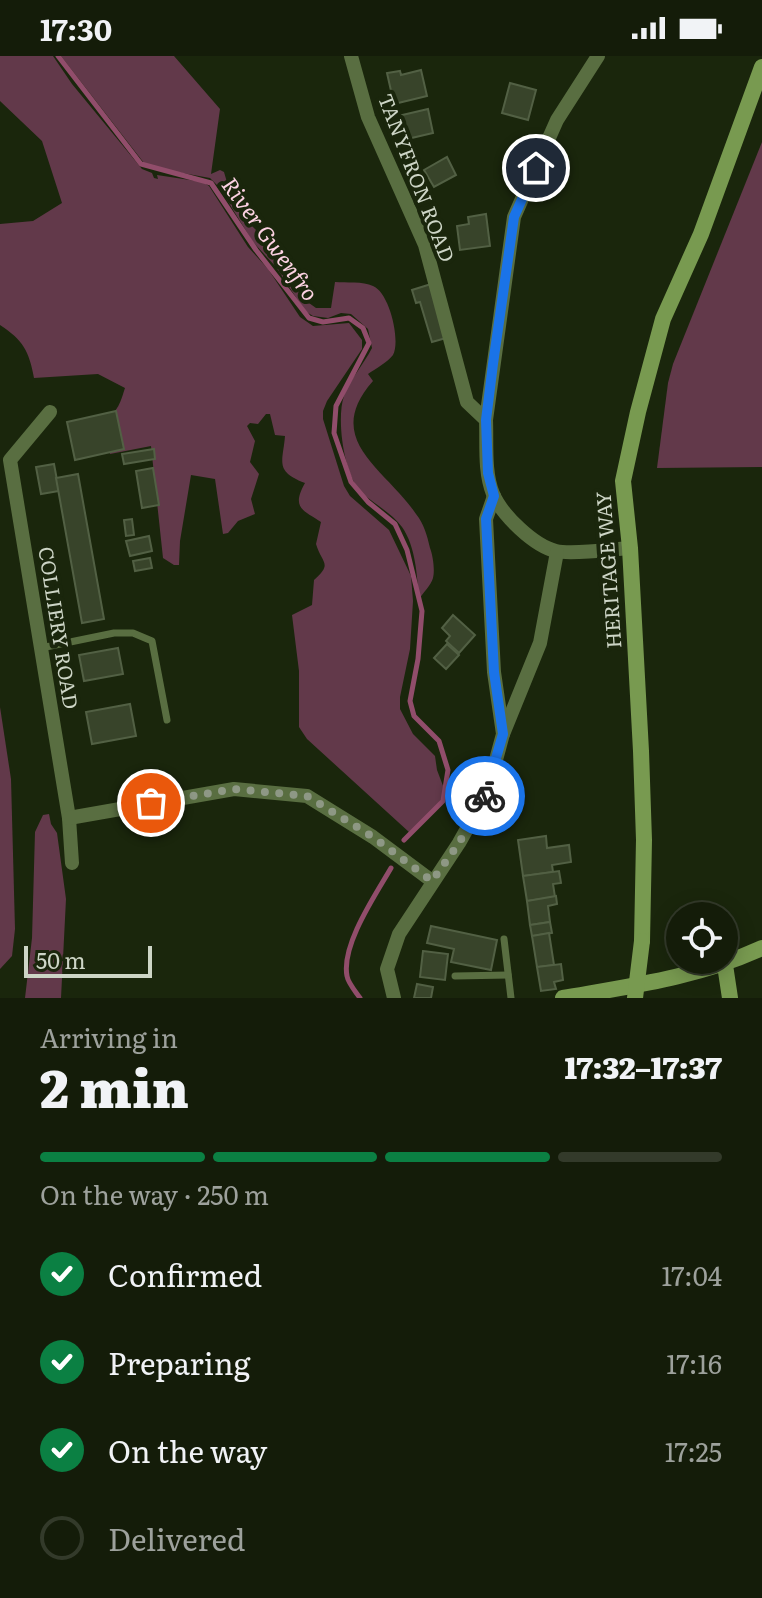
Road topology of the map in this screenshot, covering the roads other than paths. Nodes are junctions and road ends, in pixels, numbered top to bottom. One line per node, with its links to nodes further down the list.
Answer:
1 (351, 56): 5 (street, TANYFRON ROAD)
2 (598, 56): 5 (street)
3 (762, 67): 7 (street, HERITAGE WAY)
4 (50, 412): 9 (street, COLLIERY ROAD)
5 (486, 420): 6 (street)
6 (494, 496): 8 (street); 11 (street)
7 (630, 548): 8 (street); 25 (street, HERITAGE WAY, bridge)
8 (557, 552): 11 (street)
9 (41, 648): 10 (lane); 12 (street, COLLIERY ROAD)
10 (167, 720)
11 (503, 734): 14 (street)
12 (69, 818): 13 (street, COLLIERY ROAD); 14 (street)
13 (72, 863)
14 (432, 881): 22 (street)
15 (504, 939): 20 (lane)
16 (762, 948): 17 (street)
17 (738, 959)
18 (695, 974): 24 (street)
19 (726, 974): 26 (street)
20 (508, 975): 21 (lane); 23 (lane)
21 (455, 976)
22 (394, 998)
23 (511, 998)
24 (563, 998)
25 (635, 998)
26 (730, 998)

